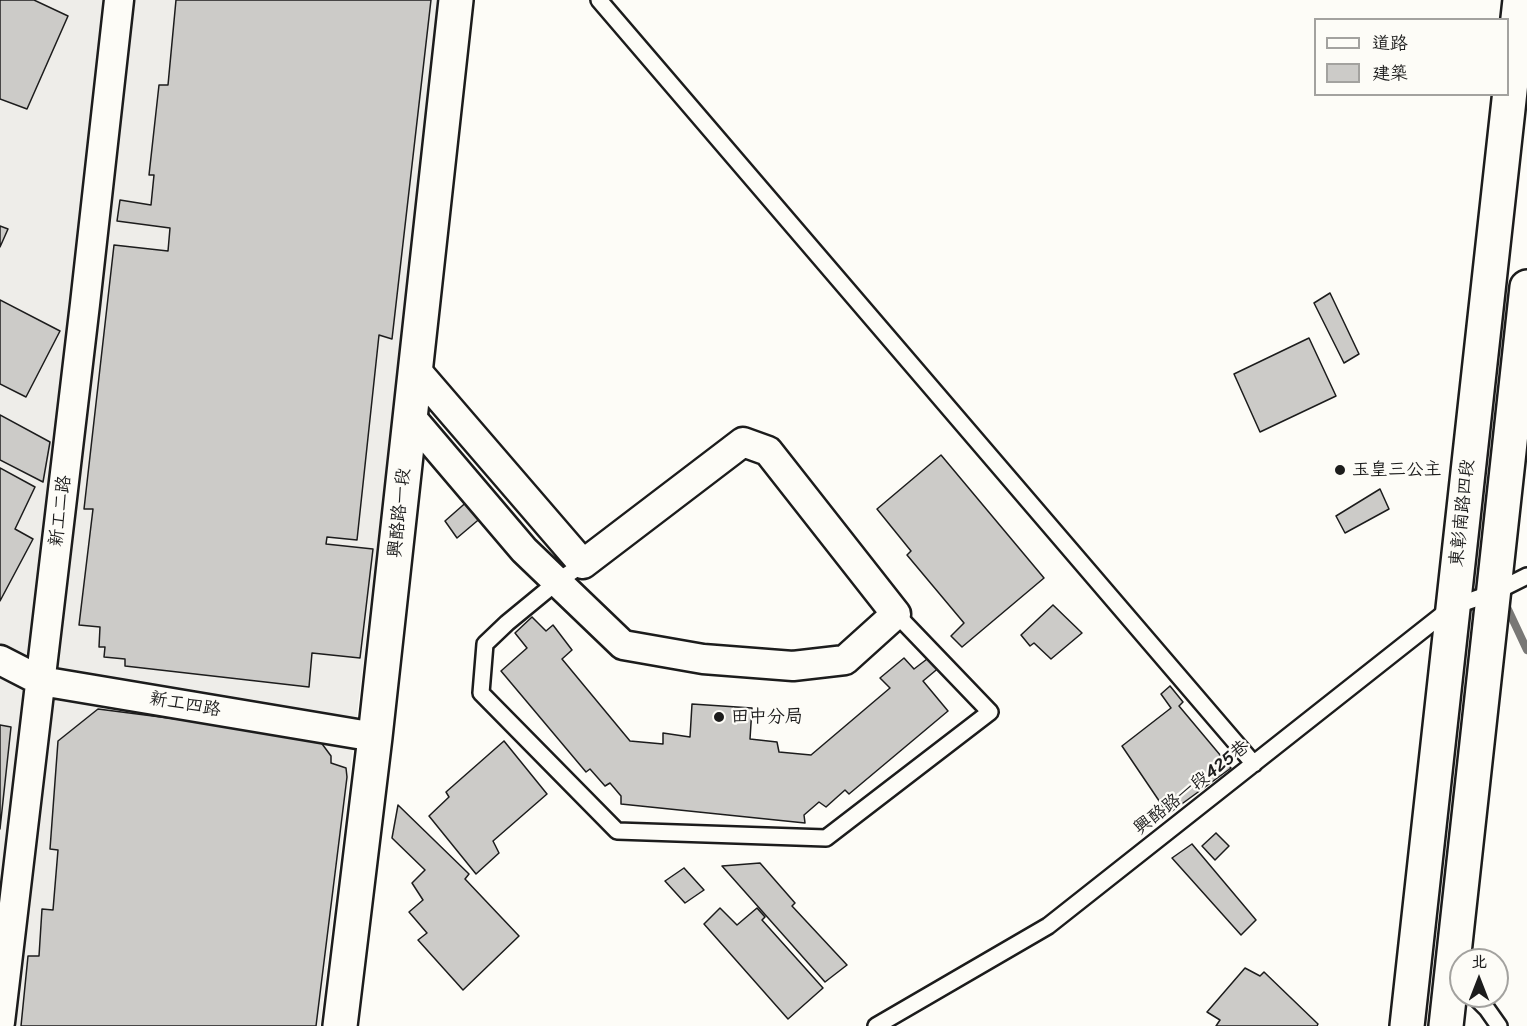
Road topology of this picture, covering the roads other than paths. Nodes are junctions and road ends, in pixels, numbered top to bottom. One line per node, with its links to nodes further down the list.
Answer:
1 (119, 0): 15 (street, 新工二路)
2 (456, 0): 6 (street, 興酪路一段)
3 (599, 0): 17 (lane)
4 (1520, 0): 12 (street, 東彰南路四段)
5 (1527, 287): 11 (street)
6 (415, 369): 7 (street, 興酪路一段); 8 (street)
7 (410, 416): 10 (street); 16 (street, 興酪路一段)
8 (583, 564): 10 (lane); 13 (street)
9 (1527, 576): 11 (lane, 興酪路一段425巷)
10 (558, 581): 13 (street); 13 (lane)
11 (1495, 592): 12 (lane, 興酪路一段425巷); 18 (street)
12 (1452, 607): 17 (lane, 興酪路一段425巷); 24 (street, 東彰南路四段)
13 (896, 614)
14 (0, 660): 15 (street, 新工四路)
15 (41, 681): 16 (street, 新工四路); 21 (street, 新工二路)
16 (375, 737): 22 (street, 興酪路一段)
17 (1254, 764): 23 (lane, 興酪路一段425巷)
18 (1465, 948)
19 (1453, 1008): 25 (street)
20 (1485, 1008): 26 (lane)
21 (0, 1022)
22 (340, 1026)
23 (876, 1026)
24 (1407, 1026)
25 (1446, 1026)
26 (1499, 1026)

